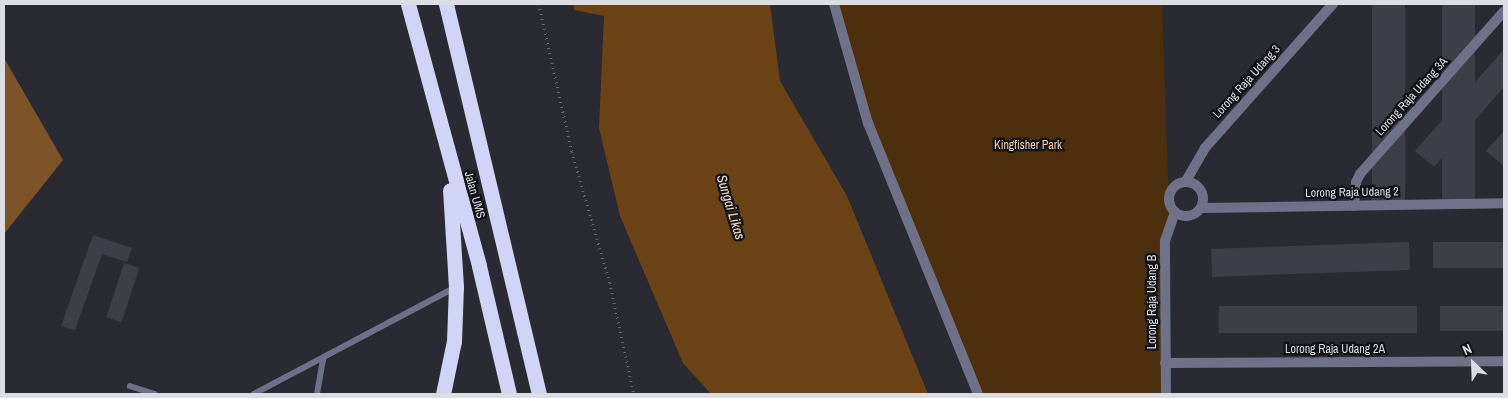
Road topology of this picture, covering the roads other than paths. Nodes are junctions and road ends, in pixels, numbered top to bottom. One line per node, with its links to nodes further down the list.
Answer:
1 (408, 4): 6 (highway, Jalan UMS)
2 (446, 4): 22 (highway, Jalan UMS)
3 (834, 4): 23 (street)
4 (1333, 4): 7 (street, Lorong Raja Udang 3)
5 (1504, 12): 9 (street, Lorong Raja Udang 3A)
6 (448, 158): 12 (highway); 21 (highway, Jalan UMS)
7 (1186, 181): 10 (street); 11 (street)
8 (1504, 203): 9 (street, Lorong Raja Udang 2)
9 (1354, 206): 10 (street, Lorong Raja Udang 2)
10 (1201, 208): 11 (street)
11 (1175, 212): 15 (street, Lorong Raja Udang B)
12 (456, 286): 13 (lane); 20 (highway)
13 (323, 359): 18 (lane); 19 (lane)
14 (1504, 361): 15 (street, Lorong Raja Udang 2A)
15 (1165, 363): 24 (street, Lorong Raja Udang B)
16 (130, 386): 17 (lane)
17 (155, 394)
18 (254, 394)
19 (316, 394)
20 (443, 394)
21 (509, 394)
22 (539, 394)
23 (978, 394)
24 (1166, 394)

